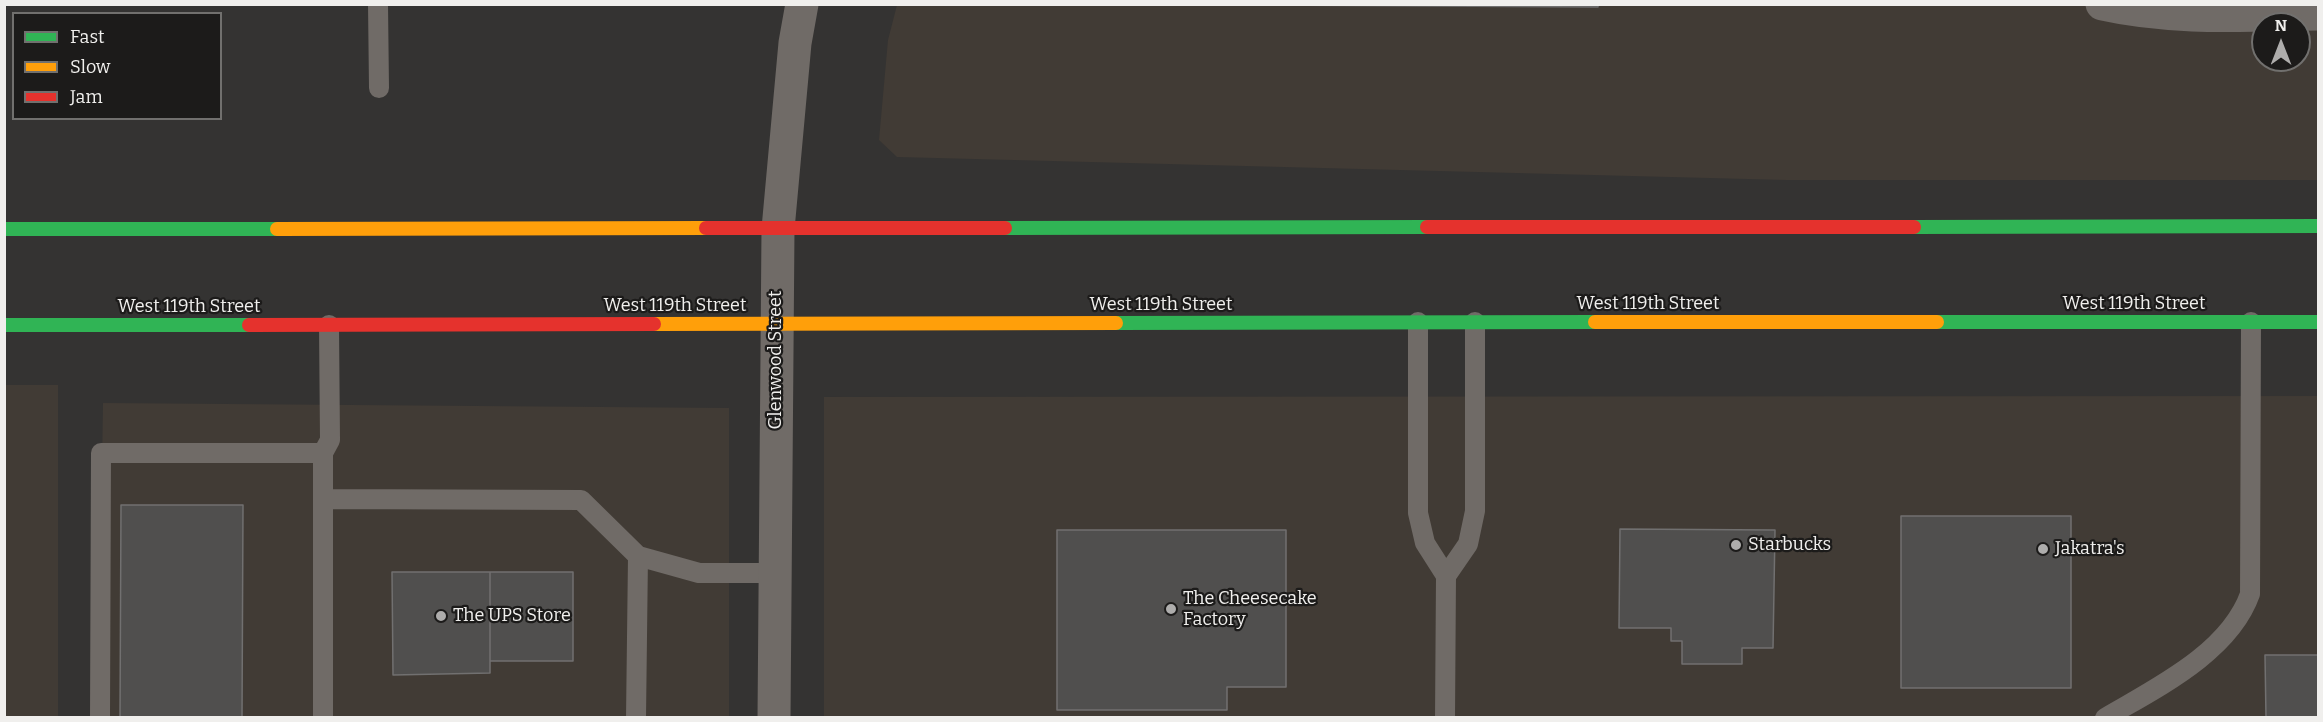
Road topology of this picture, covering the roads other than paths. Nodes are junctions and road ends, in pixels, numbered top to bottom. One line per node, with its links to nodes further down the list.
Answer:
1 (378, 4): 5 (lane)
2 (802, 4): 8 (street, Glenwood Street)
3 (2102, 4): 4 (street)
4 (2319, 14)
5 (379, 87)
6 (2319, 226): 8 (main road)
7 (4, 229): 8 (main road)
8 (778, 229): 13 (street, Glenwood Street)
9 (1418, 322): 10 (main road, West 119th Street); 13 (main road, West 119th Street); 20 (lane)
10 (1475, 322): 11 (main road, West 119th Street); 20 (lane)
11 (2251, 322): 12 (main road, West 119th Street); 26 (lane)
12 (2319, 322)
13 (776, 324): 15 (main road, West 119th Street); 19 (street, Glenwood Street)
14 (4, 325): 15 (main road, West 119th Street)
15 (329, 325): 16 (lane)
16 (323, 453): 17 (lane); 21 (lane)
17 (323, 499): 18 (lane); 22 (lane)
18 (638, 556): 19 (lane); 23 (lane)
19 (776, 573): 24 (street, Glenwood Street)
20 (1446, 576): 25 (lane)
21 (100, 717)
22 (322, 717)
23 (636, 717)
24 (774, 717)
25 (1446, 717)
26 (2105, 717)

